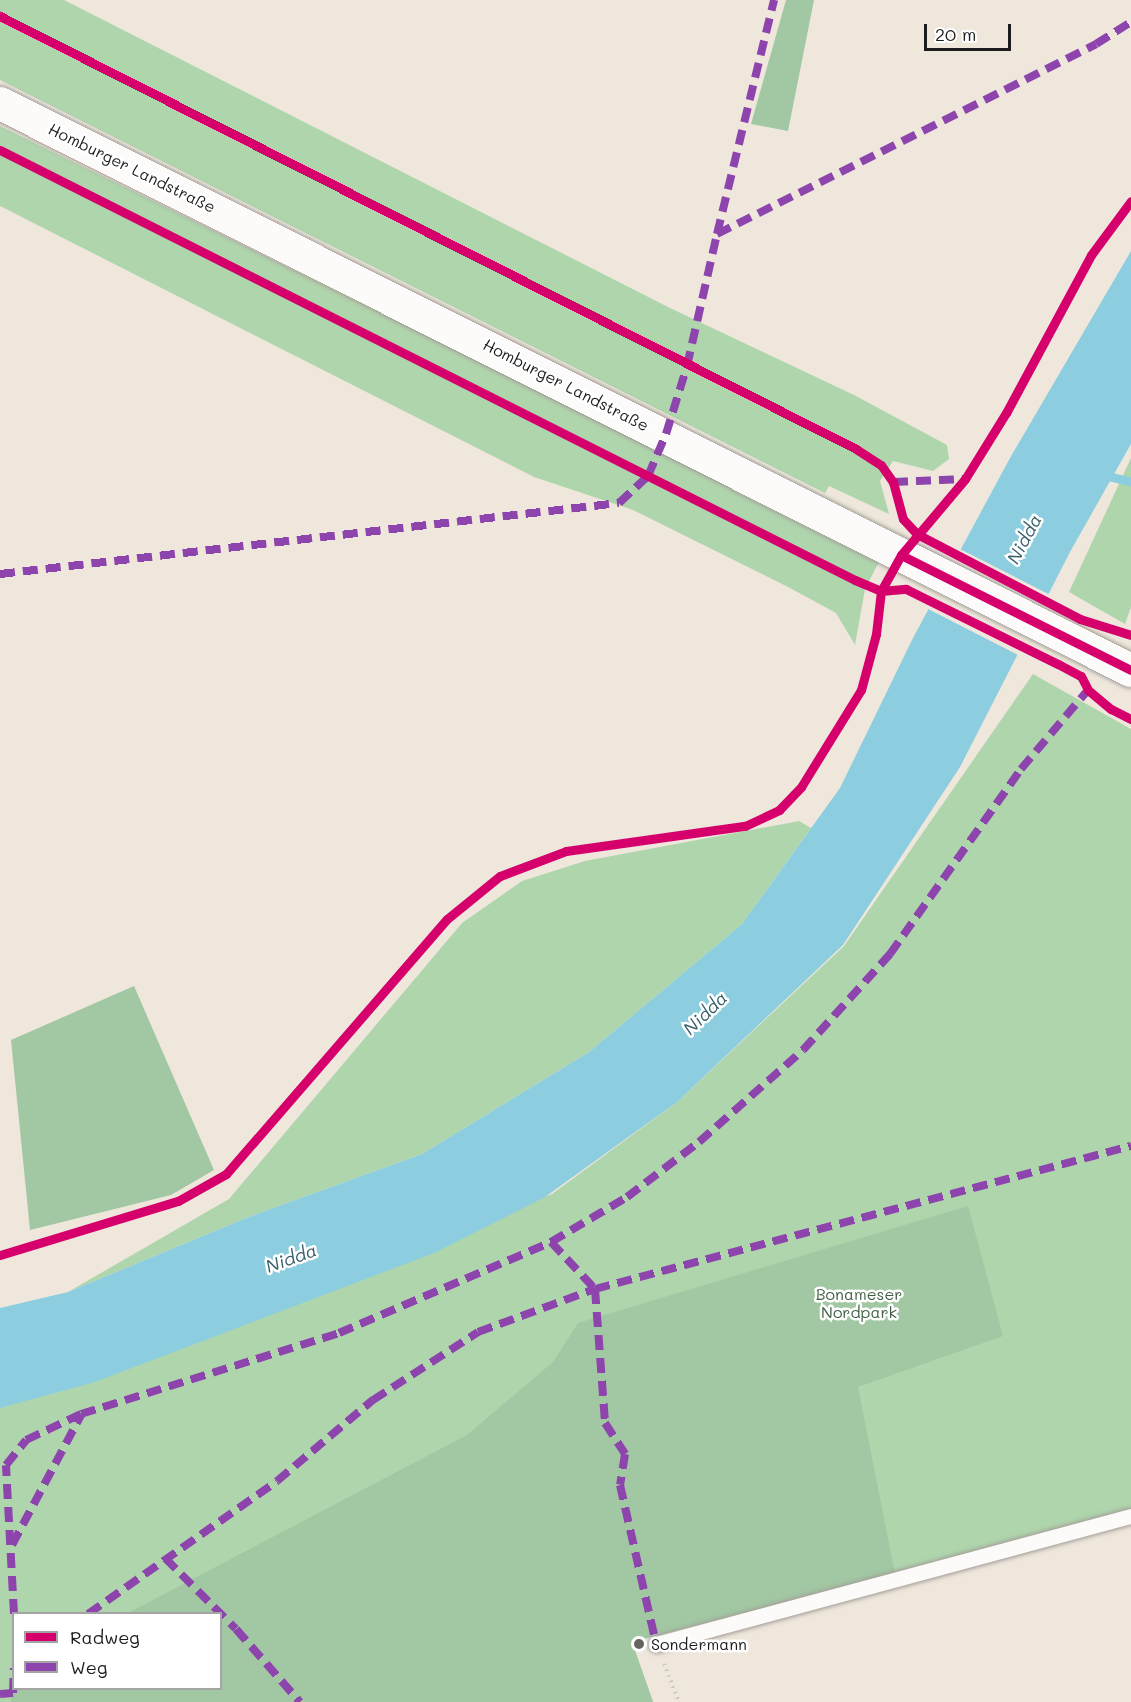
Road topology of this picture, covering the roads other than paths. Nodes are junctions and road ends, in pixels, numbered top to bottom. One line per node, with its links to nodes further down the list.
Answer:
1 (0, 103): 2 (street, Homburger Landstraße)
2 (1131, 670)
3 (1131, 1516): 4 (lane)
4 (656, 1644)

